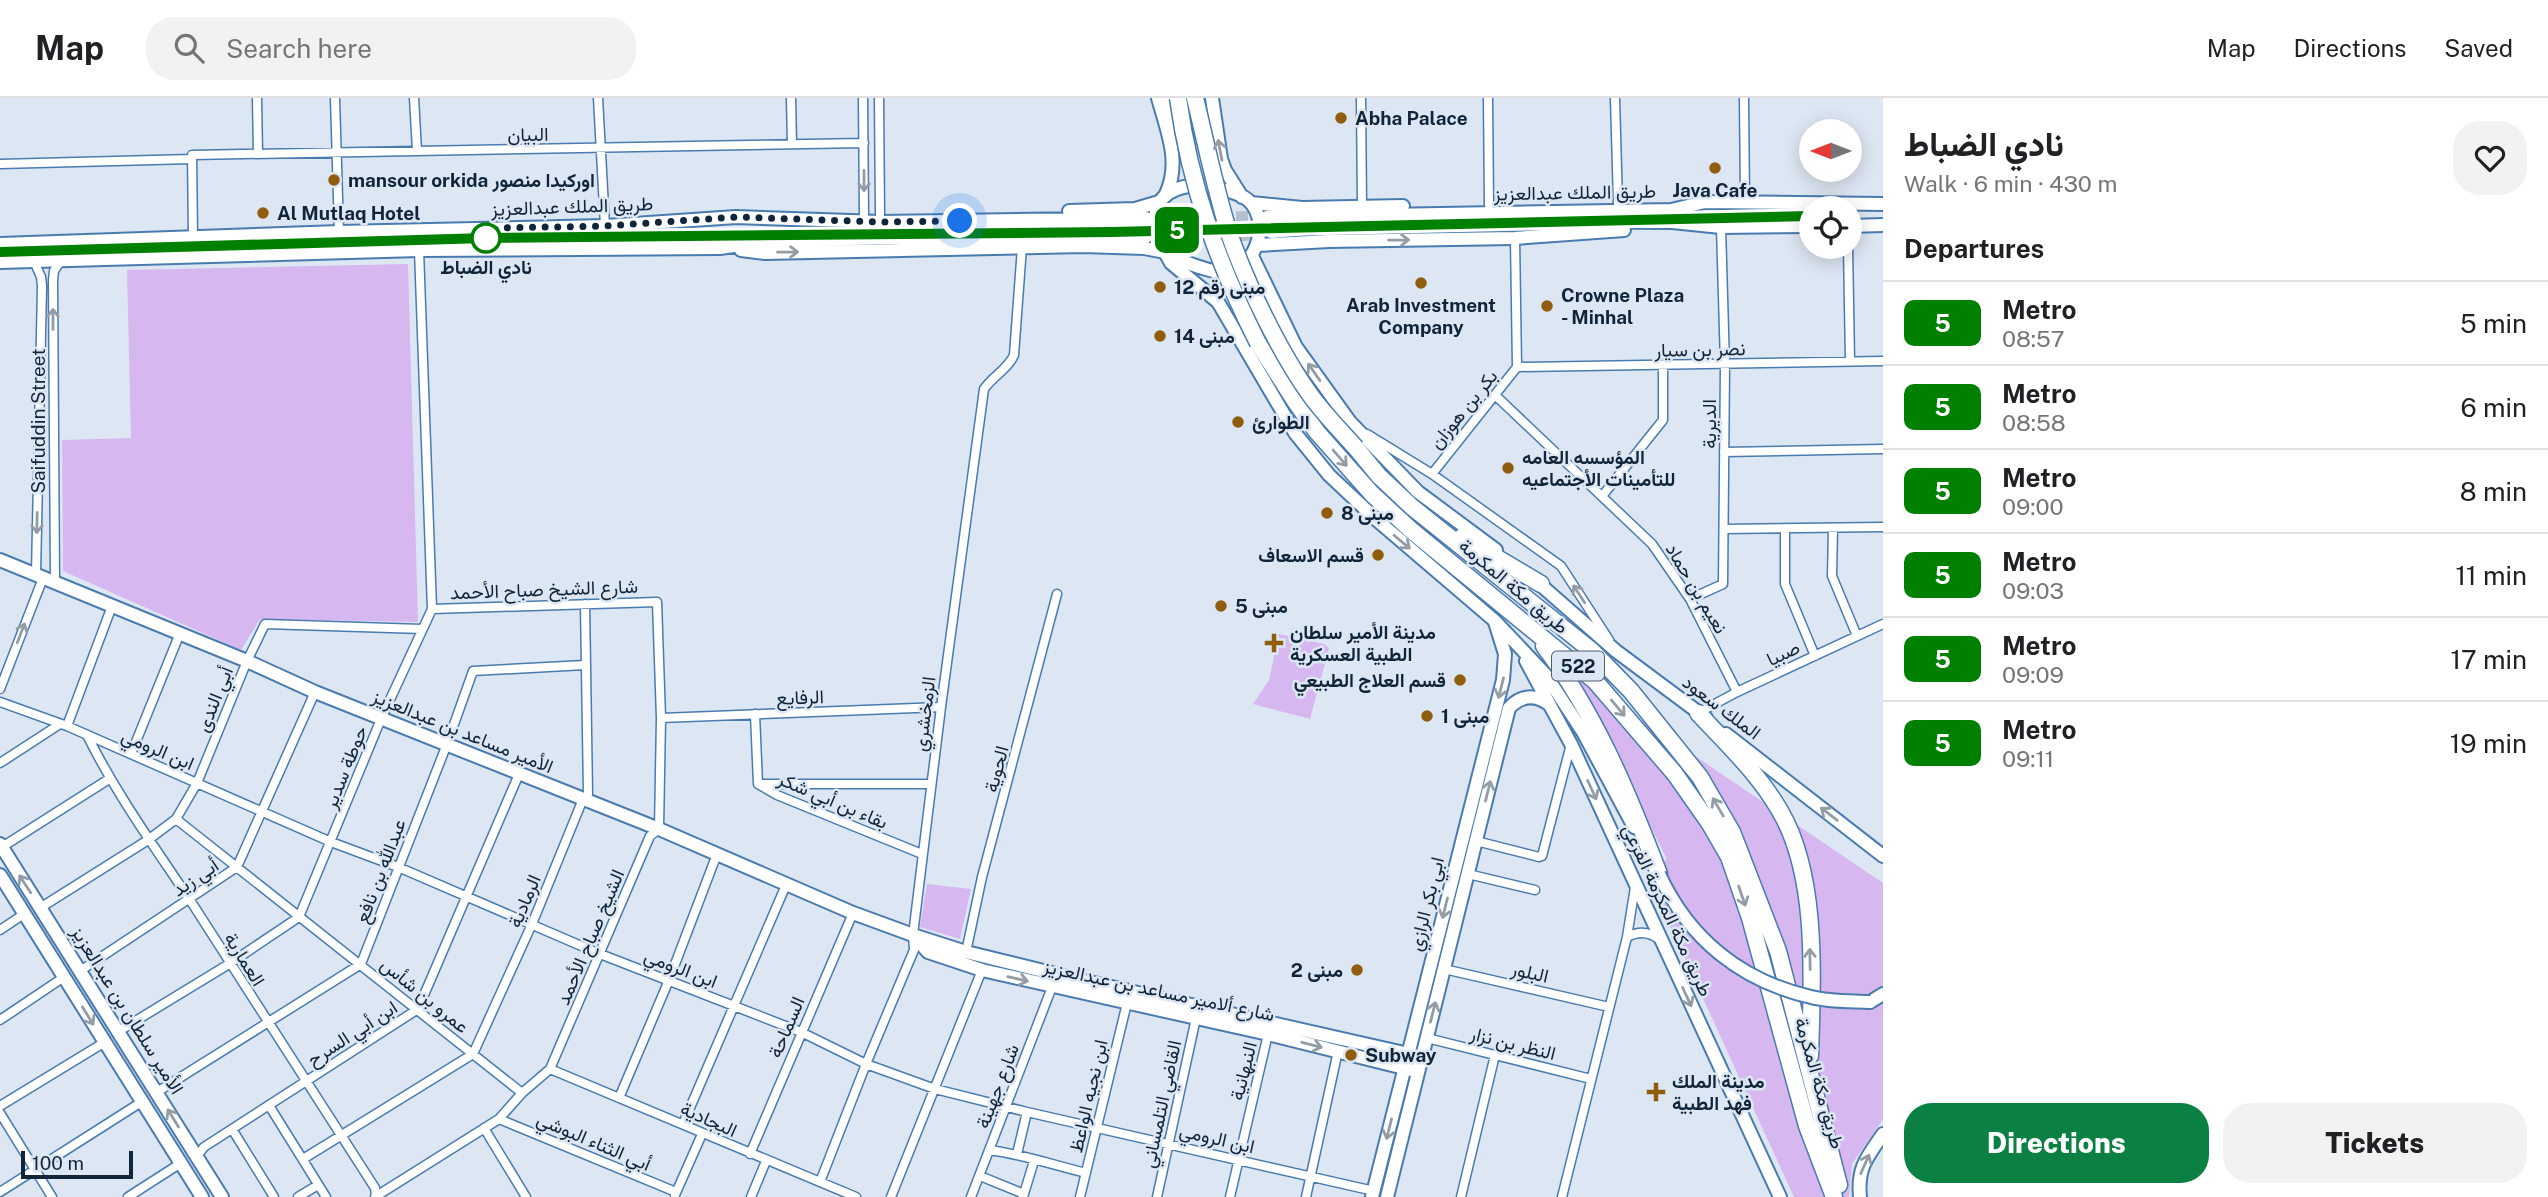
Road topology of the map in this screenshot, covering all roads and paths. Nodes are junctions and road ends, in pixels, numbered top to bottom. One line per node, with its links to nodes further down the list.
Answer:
1 (257, 98): 25 (street)
2 (335, 98): 24 (street)
3 (414, 98): 23 (street)
4 (598, 98): 22 (street)
5 (791, 98): 21 (street)
6 (863, 98): 20 (street)
7 (879, 98): 37 (street)
8 (1158, 98): 28 (main road)
9 (1168, 98): 18 (highway, bridge)
10 (1178, 98): 18 (highway, طريق مكة المكرمة, bridge)
11 (1195, 98): 19 (highway, طريق مكة المكرمة, bridge)
12 (1202, 98): 19 (main road, bridge)
13 (1212, 98): 29 (main road, one-way to 13)
14 (1361, 98): 35 (street)
15 (1488, 98): 34 (street)
16 (1615, 98): 32 (street)
17 (1744, 98): 31 (street)
18 (1183, 134): 89 (highway, طريق مكة المكرمة / 522, one-way to 89, bridge)
19 (1204, 138): 75 (highway, طريق مكة المكرمة, bridge)
20 (864, 143): 21 (street, البيان); 36 (street, one-way to 36)
21 (792, 144): 22 (street, البيان)
22 (600, 148): 23 (street, البيان); 42 (street)
23 (417, 151): 24 (street, البيان)
24 (337, 153): 25 (street, البيان); 47 (street)
25 (258, 154): 26 (street, البيان)
26 (192, 157): 27 (street, البيان); 49 (street)
27 (0, 164)
28 (1162, 198): 29 (main road); 37 (main road); 56 (main road)
29 (1246, 200): 35 (main road); 57 (main road)
30 (1705, 202): 31 (main road, طريق الملك عبدالعزيز); 32 (main road); 39 (main road, طريق الملك عبدالعزيز)
31 (1745, 202): 33 (main road, طريق الملك عبدالعزيز)
32 (1618, 204): 34 (main road)
33 (1883, 204)
34 (1489, 205): 35 (main road)
35 (1362, 206)
36 (864, 215): 37 (main road); 38 (main road)
37 (880, 215)
38 (736, 217): 40 (main road, طريق الملك عبدالعزيز); 42 (main road, طريق الملك عبدالعزيز)
39 (1267, 217)
40 (1146, 218)
41 (1883, 225): 45 (main road)
42 (605, 226): 47 (main road, طريق الملك عبدالعزيز)
43 (1707, 226): 46 (main road, طريق الملك عبدالعزيز); 48 (main road, طريق الملك عبدالعزيز); 51 (main road)
44 (1799, 226): 46 (main road, طريق الملك عبدالعزيز)
45 (1862, 226)
46 (1721, 227): 65 (street, الديرية)
47 (339, 232): 49 (main road, طريق الملك عبدالعزيز)
48 (1271, 232)
49 (193, 237): 52 (main road, طريق الملك عبدالعزيز)
50 (1146, 237): 54 (main road)
51 (1515, 238): 57 (main road, one-way to 51); 67 (street, بكر بن هوزان)
52 (0, 244)
53 (1022, 247): 54 (main road, one-way to 53); 56 (main road); 104 (street, الزمخشري)
54 (720, 248): 55 (main road)
55 (419, 250): 59 (main road); 87 (street, حوطة سدير)
56 (1166, 250): 57 (main road); 68 (main road)
57 (1254, 250): 62 (main road)
58 (1848, 259): 64 (street)
59 (61, 260): 60 (main road); 81 (street, Saifuddin Street, one-way to 59)
60 (34, 261): 61 (main road); 81 (street, Saifuddin Street, one-way to 81)
61 (0, 262)
62 (1285, 324): 68 (main road); 70 (main road, one-way to 62)
63 (1883, 360): 64 (street, نصر بن سيار)
64 (1850, 361): 65 (street, نصر بن سيار)
65 (1725, 365): 66 (street, نصر بن سيار); 72 (street, الديرية)
66 (1662, 366): 67 (street, نصر بن سيار); 74 (street)
67 (1517, 367): 69 (street, بكر بن هوزان)
68 (1260, 375): 88 (main road, one-way to 88)
69 (1494, 396): 73 (street, بكر بن هوزان); 74 (street, نعيم بن حماد)
70 (1350, 422): 73 (street); 82 (main road)
71 (1883, 449): 72 (street)
72 (1724, 452): 78 (street, الديرية)
73 (1432, 474): 95 (street, one-way to 73)
74 (1603, 495): 84 (street, نعيم بن حماد)
75 (1412, 507): 82 (highway); 185 (highway, طريق مكة المكرمة / 522, one-way to 75)
76 (1883, 527): 77 (street)
77 (1833, 528): 79 (street); 93 (street)
78 (1724, 529): 79 (street); 84 (street, الديرية)
79 (1785, 529): 96 (street)
80 (0, 560): 81 (main road, الأمير مساعد بن عبدالعزيز)
81 (45, 579): 86 (main road, الأمير مساعد بن عبدالعزيز); 99 (street, one-way to 81)
82 (1541, 584): 95 (main road, الملك سعود)
83 (1057, 594): 150 (street, الحوية)
84 (1690, 599): 101 (street, نعيم بن حماد)
85 (584, 604): 87 (street, شارع الشيخ صباح الأحمد); 98 (street, الرمادية); 107 (street, شارع الشيخ صباح الأحمد)
86 (113, 606): 92 (main road, الأمير مساعد بن عبدالعزيز); 109 (street)
87 (432, 609): 91 (street, حوطة سدير)
88 (1495, 621): 94 (main road); 177 (main road, ابي بكر الرازي, one-way to 177)
89 (1525, 622): 134 (highway); 180 (highway, طريق مكة المكرمة / 522, one-way to 180)
90 (1883, 624): 93 (street, صبيا)
91 (422, 629): 97 (street, أبي الندى); 108 (street, حوطة سدير)
92 (180, 633): 97 (main road, الأمير مساعد بن عبدالعزيز); 113 (street)
93 (1857, 636): 96 (street, صبيا)
94 (1516, 643): 103 (main road, طريق مكة المكرمة الفرعي); 134 (main road)
95 (1616, 651): 105 (main road, الملك سعود)
96 (1815, 656): 101 (street, صبيا)
97 (247, 661): 100 (main road, الأمير مساعد بن عبدالعزيز); 117 (street, أبي الندى)
98 (585, 665): 111 (street, عبدالله بن نافع); 120 (street, الرمادية)
99 (0, 689)
100 (315, 692): 108 (main road, الأمير مساعد بن عبدالعزيز); 121 (street, أبي زيد)
101 (1737, 692): 105 (street, صبيا)
102 (0, 702): 109 (street, ابن الرومي)
103 (1549, 704): 112 (main road, طريق مكة المكرمة الفرعي); 125 (main road, ابي بكر الرازي, one-way to 103)
104 (941, 707): 106 (street, الرفايع); 119 (street, الزمخشري)
105 (1698, 713): 130 (main road, الملك سعود, one-way to 105); 185 (highway, one-way to 105)
106 (755, 714): 107 (street, الرفايع); 118 (street, بقاء بن أبي شكر)
107 (660, 718): 123 (street)
108 (382, 719): 111 (main road, الأمير مساعد بن عبدالعزيز); 126 (street, حوطة سدير)
109 (64, 725): 110 (street, ابن الرومي); 114 (street)
110 (88, 737): 113 (street, ابن الرومي); 116 (street, العمارية)
111 (447, 744): 115 (main road, الأمير مساعد بن عبدالعزيز); 132 (street, عبدالله بن نافع)
112 (1571, 744): 125 (street); 137 (main road, طريق مكة المكرمة الفرعي, one-way to 137)
113 (131, 754): 117 (street, ابن الرومي)
114 (0, 763)
115 (519, 774): 120 (main road, الأمير مساعد بن عبدالعزيز); 139 (street, ابن أبي السرح)
116 (109, 779): 124 (street, العمارية); 127 (street)
117 (197, 783): 121 (street, ابن الرومي); 122 (street, أبي الندى)
118 (758, 784): 119 (street); 129 (street, بقاء بن أبي شكر)
119 (931, 784): 129 (street, الزمخشري)
120 (583, 799): 123 (main road, الأمير مساعد بن عبدالعزيز); 145 (street, الرمادية)
121 (263, 811): 126 (street, ابن الرومي); 131 (street, أبي زيد)
122 (176, 819): 124 (street, أبي الندى); 131 (street, عمرو بن شأس)
123 (659, 829): 128 (main road, الأمير مساعد بن عبدالعزيز); 151 (street, الشيخ صباح الأحمد)
124 (148, 840): 140 (street, العمارية); 141 (street, أبي الندى)
125 (1476, 841): 133 (main road, ابي بكر الرازي)
126 (331, 842): 132 (street, ابن الرومي); 144 (street, حوطة سدير)
127 (1, 846): 141 (main road, الأمير سلطان بن عبدالعزيز, one-way to 127)
128 (717, 854): 136 (main road, الأمير مساعد بن عبدالعزيز); 158 (street)
129 (922, 854): 147 (street, الزمخشري)
130 (1883, 856)
131 (237, 867): 140 (street, أبي زيد); 144 (street, عمرو بن شأس)
132 (398, 867): 139 (street, ابن الرومي); 153 (street, عبدالله بن نافع)
133 (1468, 874): 138 (street); 154 (main road, ابي بكر الرازي)
134 (1659, 874): 162 (main road, bridge)
135 (0, 875): 143 (main road, الأمير سلطان بن عبدالعزيز)
136 (786, 885): 142 (main road, الأمير مساعد بن عبدالعزيز); 164 (street)
137 (1635, 885): 148 (street); 149 (main road, طريق مكة المكرمة الفرعي)
138 (1535, 890)
139 (466, 896): 145 (street, ابن الرومي); 166 (street, ابن أبي السرح)
140 (189, 900): 152 (street, العمارية); 156 (street, أبي زيد)
141 (40, 908): 156 (main road, الأمير سلطان بن عبدالعزيز)
142 (853, 913): 147 (main road, الأمير مساعد بن عبدالعزيز); 171 (street, السماحة)
143 (24, 914): 146 (street); 157 (main road, الأمير سلطان بن عبدالعزيز)
144 (299, 917): 152 (street); 153 (street, عمرو بن شأس)
145 (532, 923): 151 (street, ابن الرومي); 176 (street, الرمادية)
146 (0, 930)
147 (913, 935): 150 (main road, الأمير مساعد بن عبدالعزيز); 155 (main road, شارع ألامير مساعد بن عبدالعزيز); 181 (street, الزمخشري)
148 (1627, 937): 149 (street); 165 (street)
149 (1663, 944): 246 (main road, طريق مكة المكرمة الفرعي, one-way to 246)
150 (966, 952): 160 (main road, الأمير مساعد بن عبدالعزيز)
151 (600, 954): 158 (street, ابن الرومي); 182 (street, الشيخ صباح الأحمد)
152 (229, 964): 169 (street, العمارية); 170 (street)
153 (361, 964): 166 (street, عمرو بن شأس); 169 (street)
154 (1444, 969): 165 (street, البلور); 173 (main road, ابي بكر الرازي, one-way to 154)
155 (982, 970): 159 (main road, شارع ألامير مساعد بن عبدالعزيز, one-way to 159); 188 (street)
156 (80, 971): 170 (main road, الأمير سلطان بن عبدالعزيز)
157 (64, 977): 168 (street); 174 (main road, الأمير سلطان بن عبدالعزيز, one-way to 174)
158 (669, 981): 164 (street, ابن الرومي); 191 (street)
159 (1052, 987): 160 (main road, شارع ألامير مساعد بن عبدالعزيز); 195 (street, شارع جهينة)
160 (1103, 991): 163 (main road, شارع ألامير مساعد بن عبدالعزيز); 177 (main road)
161 (1883, 994): 162 (main road)
162 (1876, 1001)
163 (1127, 1003): 167 (main road, شارع ألامير مساعد بن عبدالعزيز); 200 (street, ابن نجيه الواعظ)
164 (733, 1004): 171 (street, ابن الرومي); 199 (street)
165 (1609, 1007): 186 (street)
166 (418, 1009): 176 (street, عمرو بن شأس); 187 (street, ابن أبي السرح)
167 (1196, 1018): 172 (main road, شارع ألامير مساعد بن عبدالعزيز); 206 (street, القاضي التلمساني)
168 (0, 1020)
169 (266, 1022): 187 (street, العمارية); 189 (street)
170 (119, 1031): 189 (main road, الأمير سلطان بن عبدالعزيز)
171 (801, 1032): 181 (street, ابن الرومي); 208 (street, السماحة)
172 (1268, 1034): 175 (main road, شارع ألامير مساعد بن عبدالعزيز, one-way to 175); 211 (street, النبهانية)
173 (1427, 1038): 178 (street, النظر بن نزار); 179 (main road, ابي بكر الرازي)
174 (105, 1042): 192 (main road, الأمير سلطان بن عبدالعزيز); 193 (street)
175 (1338, 1051): 183 (main road, شارع ألامير مساعد بن عبدالعزيز); 219 (street)
176 (473, 1054): 190 (street, عمرو بن شأس); 205 (street)
177 (1408, 1054): 179 (main road); 183 (main road, ابي بكر الرازي)
178 (1495, 1055): 186 (street, النظر بن نزار); 244 (street)
179 (1422, 1057): 184 (main road, ابي بكر الرازي)
180 (1790, 1062): 247 (highway); 248 (highway, طريق مكة المكرمة / 522)
181 (866, 1063): 188 (street, ابن الرومي); 220 (street, الزمخشري)
182 (550, 1069): 190 (street, الشيخ صباح الأحمد); 191 (street, البجادية)
183 (1404, 1069): 184 (main road, شارع ألامير مساعد بن عبدالعزيز); 224 (main road, ابي بكر الرازي, one-way to 224)
184 (1418, 1072): 243 (main road, ابي بكر الرازي)
185 (1809, 1076): 249 (highway, طريق مكة المكرمة / 522)
186 (1591, 1079): 245 (street)
187 (306, 1083): 194 (street, ابن أبي السرح); 205 (street, العمارية)
188 (935, 1088): 195 (street, ابن الرومي); 237 (street)
189 (157, 1092): 210 (main road, الأمير سلطان بن عبدالعزيز, one-way to 189)
190 (522, 1093): 198 (street, الشيخ صباح الأحمد)
191 (619, 1098): 199 (street, البجادية)
192 (143, 1101): 215 (main road, الأمير سلطان بن عبدالعزيز); 216 (street)
193 (0, 1106)
194 (270, 1107): 202 (street, ابن أبي السرح); 212 (street)
195 (1006, 1107): 196 (street, ابن الرومي); 207 (street, شارع جهينة)
196 (1027, 1112): 200 (street, ابن الرومي); 209 (street)
197 (0, 1113): 216 (street)
198 (499, 1119): 201 (street, الشيخ صباح الأحمد); 223 (street, أبي الثناء البوشي)
199 (683, 1124): 203 (street, البجادية)
200 (1097, 1127): 206 (street, ابن الرومي); 217 (street, ابن نجيه الواعظ)
201 (484, 1128): 225 (street); 234 (street, الشيخ صباح الأحمد)
202 (232, 1129): 210 (street, ابن أبي السرح); 231 (street)
203 (702, 1134): 208 (street, البجادية); 223 (street)
204 (1883, 1134): 250 (main road, one-way to 204)
205 (341, 1135): 212 (street); 234 (street, العمارية)
206 (1168, 1143): 211 (street, ابن الرومي); 240 (street, القاضي التلمساني)
207 (989, 1150): 209 (street); 218 (street, شارع جهينة)
208 (750, 1154): 213 (street, البجادية)
209 (1017, 1154): 214 (street)
210 (197, 1156): 230 (main road, الأمير سلطان بن عبدالعزيز)
211 (1238, 1159): 219 (street, ابن الرومي); 241 (street, النبهانية)
212 (303, 1160): 221 (street)
213 (766, 1161): 220 (street, البجادية); 235 (street)
214 (1034, 1161): 217 (street); 226 (street)
215 (181, 1163): 228 (street); 229 (main road, الأمير سلطان بن عبدالعزيز)
216 (36, 1170): 222 (street); 227 (street)
217 (1086, 1173): 239 (street, ابن نجيه الواعظ)
218 (980, 1176): 226 (street); 238 (street, شارع جهينة)
219 (1310, 1176): 224 (street, ابن الرومي); 242 (street)
220 (820, 1182): 236 (street, البجادية)
221 (318, 1185): 232 (street); 233 (street)
222 (0, 1192)
223 (675, 1194)
224 (1373, 1194)
225 (524, 1196)
226 (1023, 1196)
227 (52, 1197)
228 (128, 1197)
229 (202, 1197)
230 (222, 1197)
231 (274, 1197)
232 (299, 1197)
233 (326, 1197)
234 (376, 1197)
235 (751, 1197)
236 (856, 1197)
237 (891, 1197)
238 (971, 1197)
239 (1080, 1197)
240 (1157, 1197)
241 (1230, 1197)
242 (1306, 1197)
243 (1388, 1197)
244 (1461, 1197)
245 (1562, 1197)
246 (1780, 1197)
247 (1824, 1197)
248 (1833, 1197)
249 (1844, 1197)
250 (1860, 1197)

